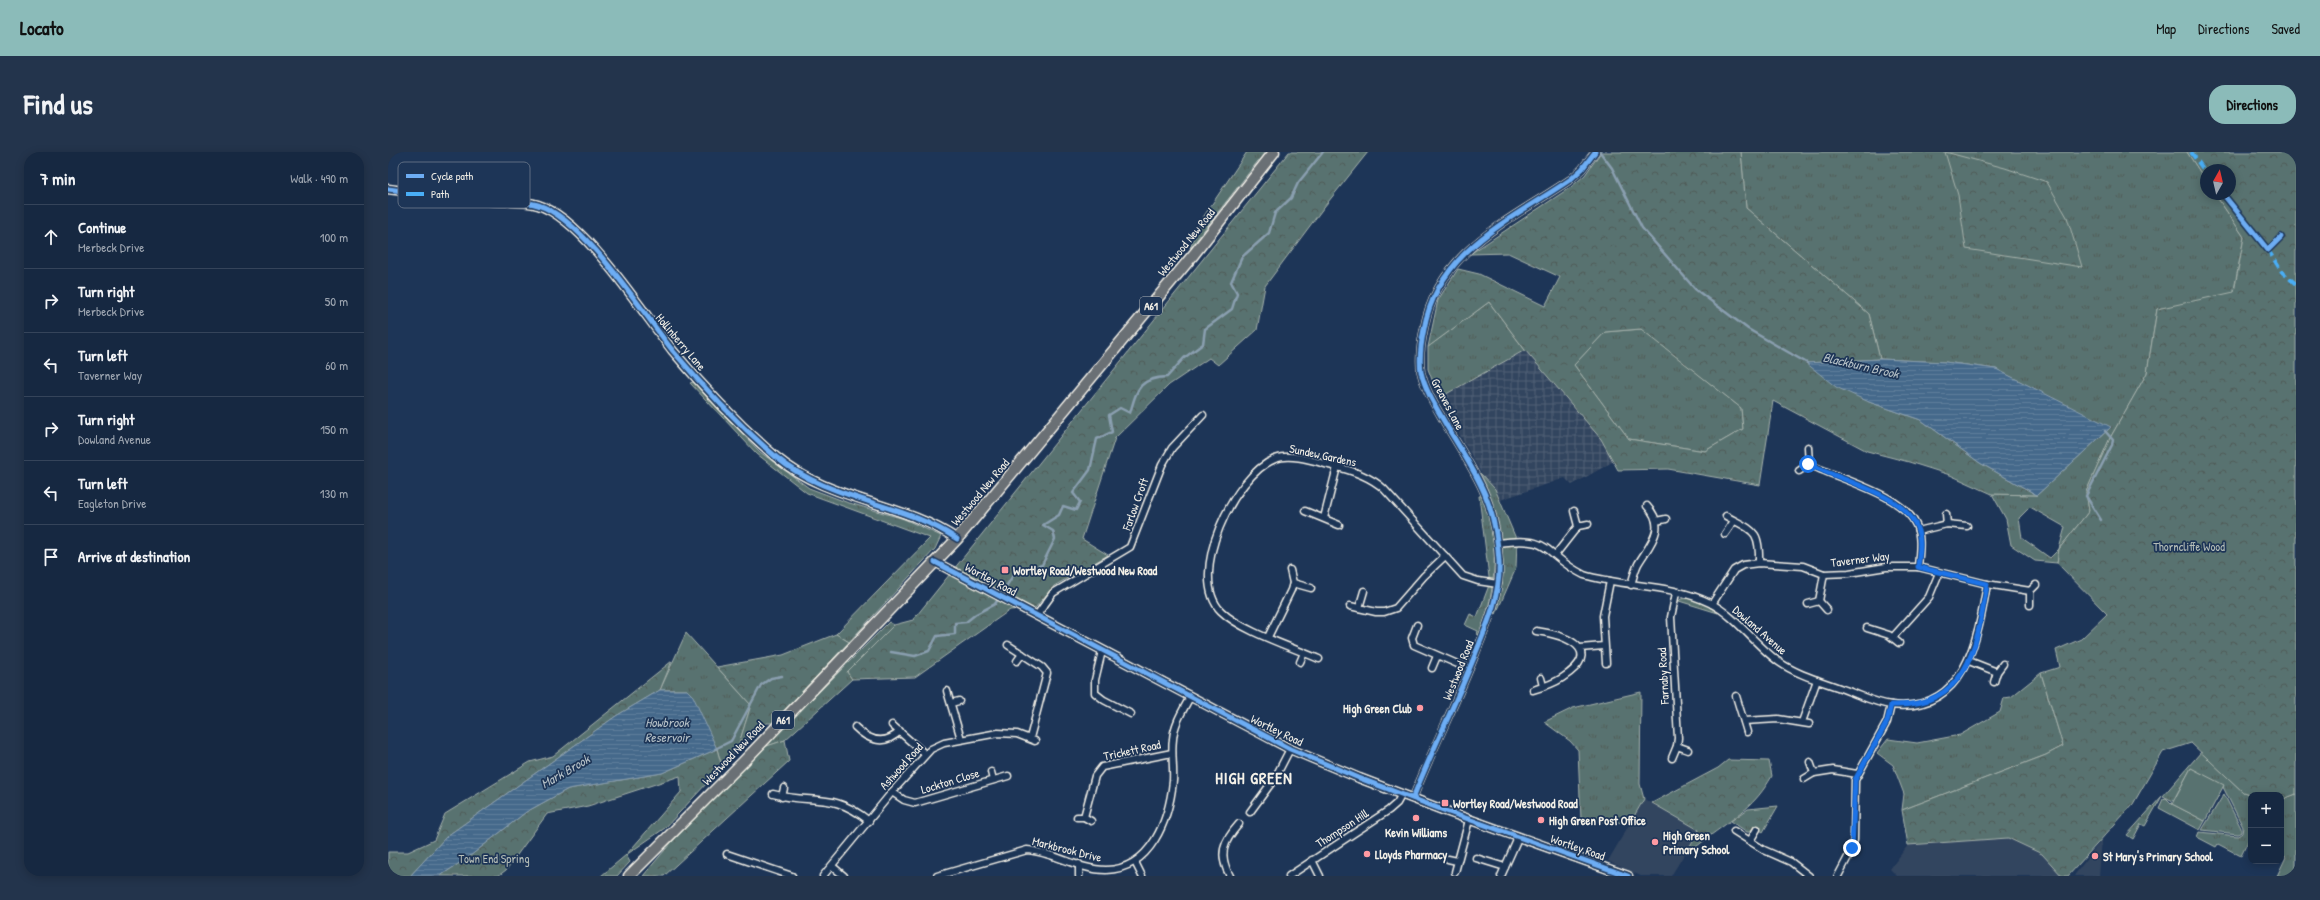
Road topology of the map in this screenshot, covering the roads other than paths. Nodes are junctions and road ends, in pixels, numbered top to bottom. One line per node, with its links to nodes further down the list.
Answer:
1 (1274, 152): 27 (highway, Westwood New Road / A61)
2 (1595, 152): 28 (street, Greaves Lane)
3 (388, 189): 4 (street, Hollinberry Lane)
4 (398, 190)
5 (530, 204): 27 (street, Hollinberry Lane)
6 (1203, 415): 54 (street, Farlow Croft)
7 (1808, 447): 8 (street)
8 (1808, 464): 10 (street); 25 (street)
9 (1337, 467): 16 (street); 30 (street, Sundew Gardens); 58 (street, Sundew Gardens)
10 (1799, 471)
11 (1647, 506): 18 (street)
12 (1305, 511): 16 (street)
13 (1574, 511): 23 (street)
14 (1946, 514): 21 (street)
15 (1726, 516): 19 (street)
16 (1324, 518): 22 (street)
17 (1666, 519): 18 (street)
18 (1656, 521): 41 (street)
19 (1734, 521): 26 (street); 32 (street)
20 (1588, 524): 23 (street)
21 (1947, 524): 24 (street); 25 (street)
22 (1339, 526)
23 (1578, 526): 29 (street)
24 (1967, 526)
25 (1918, 531): 33 (street)
26 (1725, 534)
27 (958, 539): 31 (highway, Westwood New Road / A61)
28 (1498, 543): 29 (street, Dowland Avenue); 39 (street, Westwood Road)
29 (1556, 554): 37 (street, Dowland Avenue)
30 (1445, 556): 39 (street, Sundew Gardens); 52 (street)
31 (935, 562): 54 (street, Wortley Road); 135 (highway, Westwood New Road / A61)
32 (1759, 563): 36 (street, Taverner Way); 48 (street, Taverner Way)
33 (1918, 567): 35 (street, Taverner Way); 36 (street, Taverner Way)
34 (1290, 570): 38 (street)
35 (1939, 573): 40 (street, Taverner Way); 59 (street)
36 (1824, 574): 47 (street)
37 (1610, 581): 41 (street, Dowland Avenue); 62 (street)
38 (1293, 584): 43 (street); 58 (street)
39 (1498, 584): 75 (street, Westwood Road)
40 (1987, 584): 45 (street, Taverner Way); 69 (street, Dowland Avenue)
41 (1631, 585): 46 (street, Dowland Avenue)
42 (2036, 585): 45 (street)
43 (1311, 588)
44 (1364, 591): 52 (street)
45 (2030, 591): 50 (street)
46 (1676, 593): 48 (street, Dowland Avenue); 95 (street, Farnaby Road)
47 (1820, 601): 49 (street); 53 (street)
48 (1712, 604): 78 (street, Dowland Avenue)
49 (1808, 604)
50 (2030, 604)
51 (1350, 606): 52 (street)
52 (1359, 608)
53 (1827, 610)
54 (1037, 615): 64 (street, Wortley Road)
55 (1417, 625): 67 (street)
56 (1867, 628): 59 (street)
57 (1536, 630): 63 (street)
58 (1268, 637): 65 (street, Sundew Gardens)
59 (1893, 637): 60 (street)
60 (1899, 643)
61 (1008, 645): 66 (street, Ashwood Road)
62 (1604, 646): 63 (street); 72 (street)
63 (1580, 648): 80 (street)
64 (1102, 651): 84 (street, Wortley Road); 88 (street)
65 (1304, 653): 68 (street, Sundew Gardens); 71 (street)
66 (1022, 654): 70 (street); 94 (street, Ashwood Road)
67 (1437, 656): 74 (street); 75 (street)
68 (1319, 659)
69 (1969, 661): 76 (street); 87 (street, Dowland Avenue)
70 (1018, 662)
71 (1300, 662)
72 (1606, 663)
73 (2003, 664): 76 (street)
74 (1432, 668)
75 (1470, 669): 113 (street, Westwood Road)
76 (1997, 672): 79 (street)
77 (1540, 678): 80 (street)
78 (1817, 680): 87 (street, Dowland Avenue); 89 (street)
79 (1994, 682)
80 (1543, 686): 81 (street)
81 (1533, 690)
82 (948, 691): 86 (street)
83 (1736, 696): 89 (street)
84 (1190, 697): 96 (street, Wortley Road); 98 (street, Markbrook Drive)
85 (959, 701): 86 (street)
86 (951, 703): 94 (street)
87 (1891, 705): 104 (street)
88 (1131, 714)
89 (1744, 721): 93 (street)
90 (892, 725): 92 (street)
91 (855, 727): 92 (street)
92 (900, 731): 99 (street)
93 (1747, 732)
94 (961, 739): 99 (street, Ashwood Road)
95 (1677, 746): 97 (street); 100 (street, Farnaby Road)
96 (1290, 749): 111 (street, Wortley Road); 114 (street)
97 (1688, 750)
98 (1172, 753): 116 (street, Trickett Road); 130 (street, Markbrook Drive)
99 (925, 754): 109 (street, Ashwood Road)
100 (1672, 758)
101 (1810, 762): 103 (street)
102 (991, 772): 107 (street, Lockton Close)
103 (1814, 773): 104 (street); 106 (street)
104 (1857, 774): 148 (street)
105 (1008, 776): 107 (street, Lockton Close)
106 (1804, 779)
107 (993, 780): 109 (street, Lockton Close)
108 (784, 788): 112 (street)
109 (892, 792): 118 (street, Ashwood Road)
110 (773, 794): 112 (street)
111 (1402, 794): 113 (street, Wortley Road); 128 (street, Thompson Hill)
112 (782, 797): 118 (street)
113 (1413, 798): 117 (street, Wortley Road)
114 (1250, 812)
115 (1077, 817): 116 (street)
116 (1084, 817): 119 (street)
117 (1469, 820): 123 (street, Wortley Road); 129 (street)
118 (869, 821): 132 (street, Ashwood Road)
119 (1091, 821)
120 (1239, 824): 142 (street)
121 (1757, 830): 124 (street)
122 (1734, 831): 124 (street)
123 (1518, 838): 133 (street); 146 (street, Wortley Road)
124 (1750, 841): 147 (street)
125 (727, 854): 136 (street)
126 (1476, 858): 133 (street)
127 (1448, 859): 129 (street)
128 (1312, 860): 143 (street, Thompson Hill); 144 (street)
129 (1457, 861): 134 (street)
130 (1135, 862): 131 (street, Markbrook Drive); 141 (street)
131 (1079, 864): 139 (street, Markbrook Drive); 140 (street)
132 (832, 866): 137 (street, Ashwood Road); 138 (street)
133 (1505, 867): 145 (street)
134 (1455, 872)
135 (629, 876)
136 (792, 876)
137 (823, 876)
138 (844, 876)
139 (937, 876)
140 (1080, 876)
141 (1142, 876)
142 (1230, 876)
143 (1289, 876)
144 (1320, 876)
145 (1501, 876)
146 (1628, 876)
147 (1809, 876)
148 (1838, 876)

